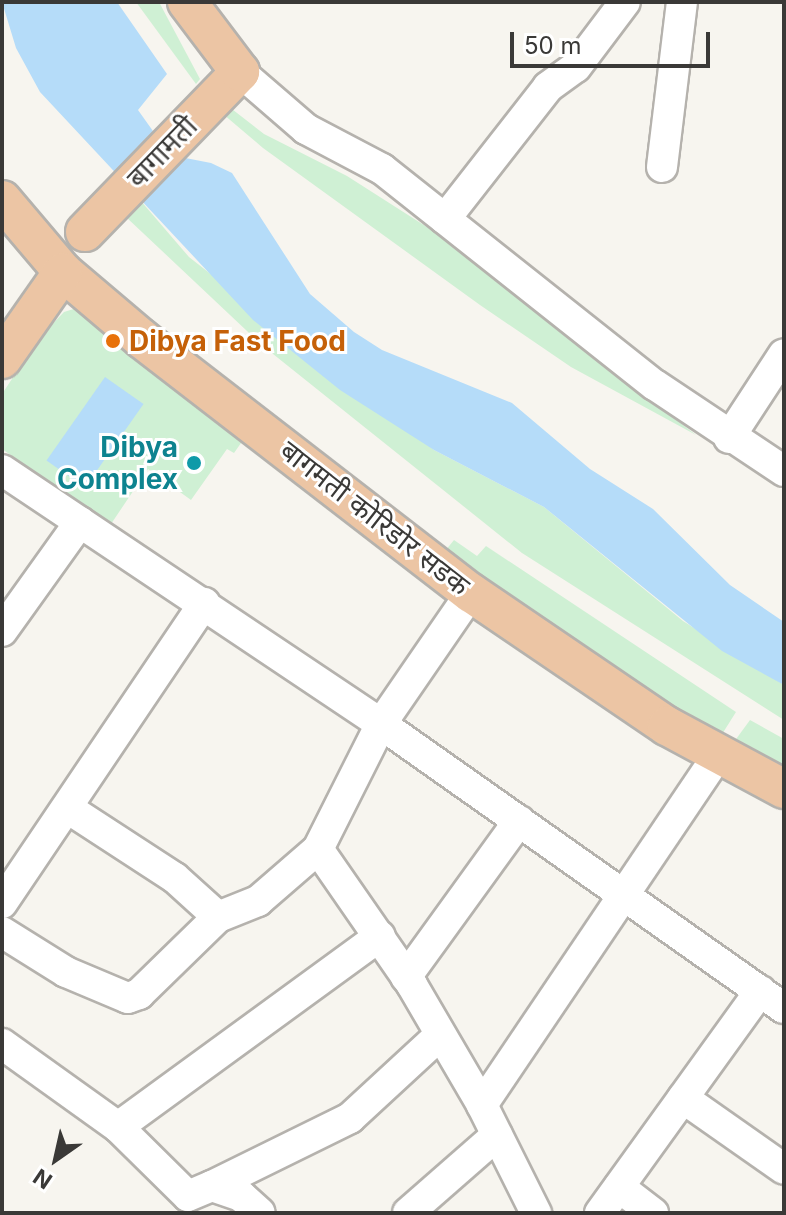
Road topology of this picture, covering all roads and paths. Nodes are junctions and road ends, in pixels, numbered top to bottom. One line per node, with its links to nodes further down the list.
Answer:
1 (187, 2): 4 (main road)
2 (625, 2): 7 (street)
3 (682, 2): 5 (street)
4 (240, 72): 7 (street); 8 (main road, बागामती)
5 (662, 167)
6 (2, 200): 9 (main road, बागमती कोरिडोर सडक)
7 (445, 219): 12 (street)
8 (85, 232)
9 (63, 272): 11 (main road); 16 (main road, बागमती कोरिडोर सडक)
10 (784, 354): 12 (street)
11 (2, 359)
12 (729, 438): 14 (street)
13 (2, 470): 15 (street)
14 (784, 471)
15 (80, 522): 17 (street); 18 (street)
16 (471, 593): 19 (street); 20 (main road, बागमती कोरिडोर सडक)
17 (204, 603): 19 (street); 22 (street)
18 (2, 631)
19 (381, 724): 23 (street); 24 (street)
20 (717, 757): 21 (main road, बागमती कोरिडोर सडक); 26 (street)
21 (784, 789)
22 (69, 809): 25 (street); 28 (street)
23 (519, 821): 26 (street); 31 (street)
24 (318, 849): 28 (street); 30 (street)
25 (14, 863): 27 (street)
26 (623, 894): 32 (street); 36 (street)
27 (2, 903)
28 (218, 917): 29 (street)
29 (2, 932)
30 (380, 936): 31 (street); 37 (street)
31 (406, 977): 33 (street)
32 (772, 1000): 35 (street)
33 (440, 1035): 36 (street); 41 (street)
34 (2, 1044): 37 (street)
35 (683, 1098): 39 (street); 40 (street)
36 (482, 1105): 38 (street)
37 (118, 1127): 41 (street)
38 (497, 1135): 43 (street); 44 (street)
39 (784, 1169)
40 (619, 1187): 45 (street); 46 (street)
41 (189, 1199): 42 (street)
42 (260, 1213)
43 (408, 1213)
44 (536, 1213)
45 (600, 1213)
46 (653, 1213)

